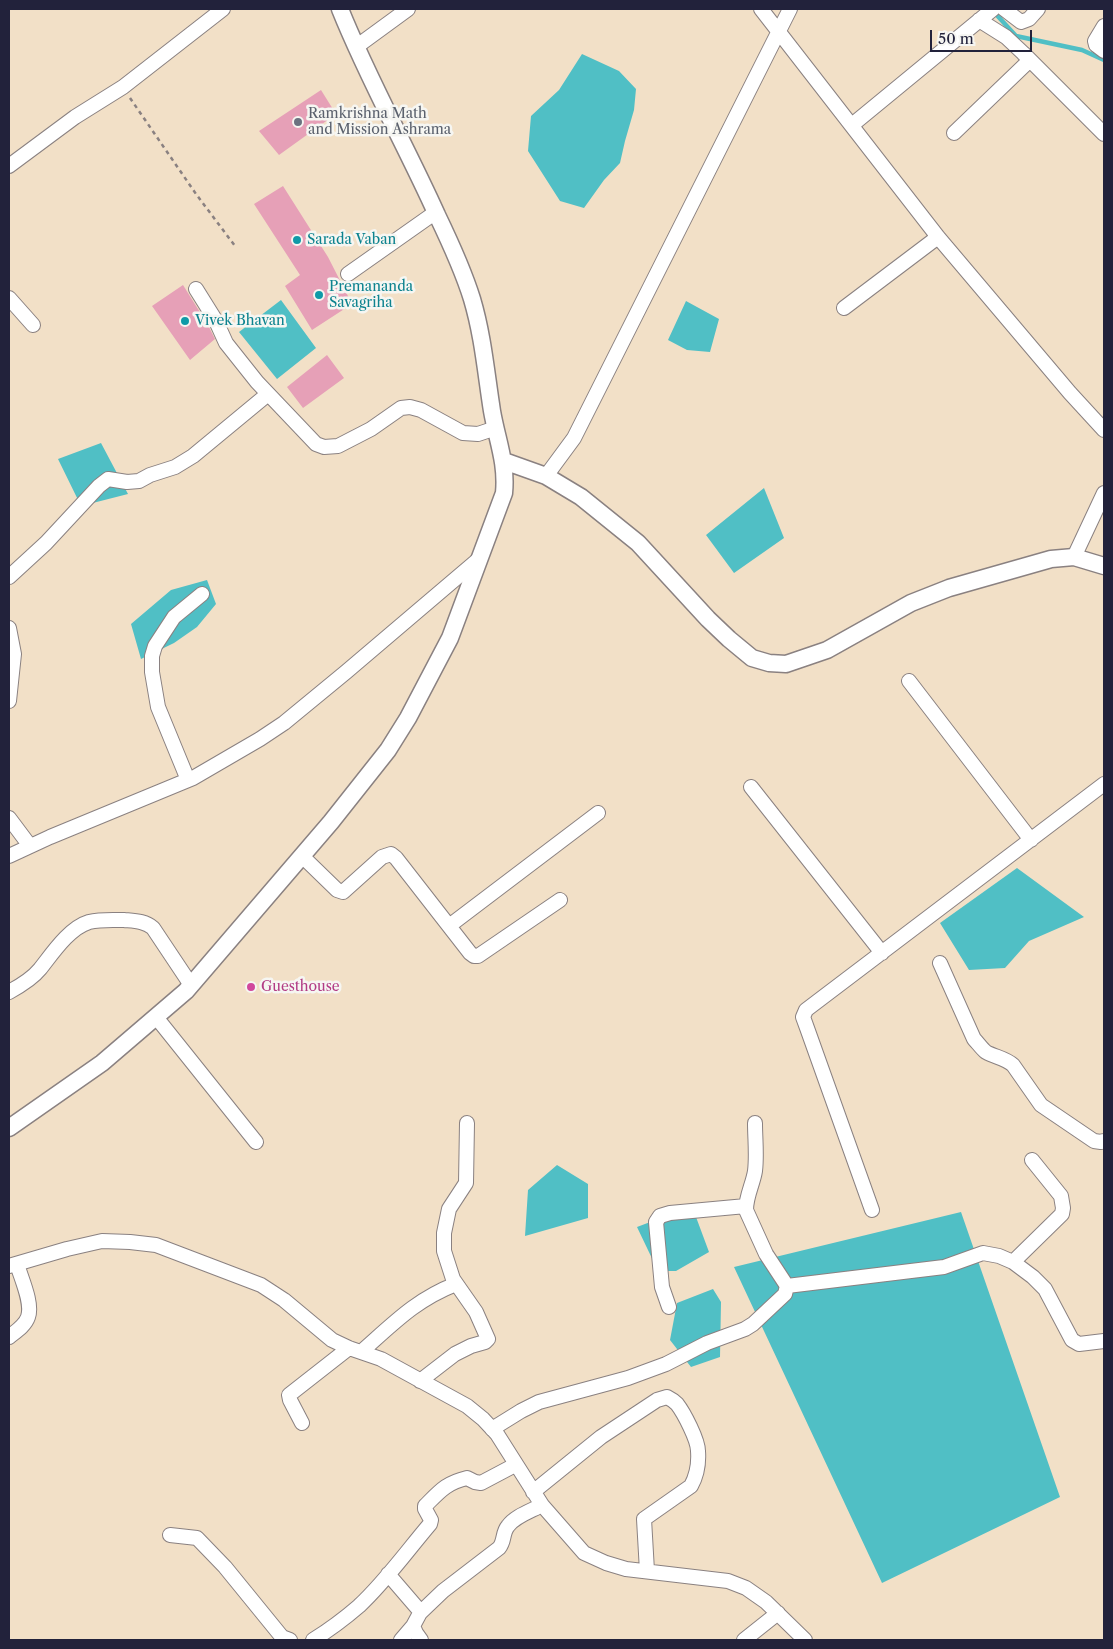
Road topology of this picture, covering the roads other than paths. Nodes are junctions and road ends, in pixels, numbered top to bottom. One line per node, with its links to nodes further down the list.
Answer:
1 (223, 9): 17 (street)
2 (340, 9): 11 (main road)
3 (408, 9): 11 (street)
4 (761, 9): 10 (street)
5 (790, 9): 10 (street)
6 (1004, 9): 7 (street)
7 (1038, 9)
8 (985, 16): 13 (street); 14 (street)
9 (1104, 26): 12 (street)
10 (778, 31): 14 (street); 29 (street)
11 (356, 48): 18 (main road)
12 (1104, 51)
13 (1030, 60): 15 (street); 16 (street)
14 (852, 125): 19 (street)
15 (954, 133)
16 (1104, 134)
17 (9, 166)
18 (436, 212): 20 (street); 26 (main road)
19 (938, 237): 23 (street); 27 (street)
20 (348, 274)
21 (196, 290): 25 (street)
22 (9, 298): 24 (street)
23 (844, 308)
24 (33, 325)
25 (268, 394): 26 (street); 34 (street)
26 (496, 428): 28 (main road)
27 (1104, 430)
28 (504, 461): 29 (main road); 32 (main road)
29 (546, 476): 31 (main road)
30 (1104, 493): 31 (street)
31 (1074, 557): 33 (main road)
32 (480, 558): 39 (street); 47 (main road)
33 (1104, 566)
34 (9, 577)
35 (202, 594): 39 (street)
36 (9, 628): 38 (street)
37 (909, 681): 44 (street)
38 (9, 701)
39 (188, 780): 45 (street)
40 (1104, 784): 44 (street)
41 (751, 787): 50 (street)
42 (598, 812): 49 (street)
43 (9, 818): 45 (street)
44 (1031, 840): 50 (street)
45 (30, 846): 46 (street)
46 (9, 856)
47 (302, 856): 49 (street); 52 (main road)
48 (560, 900): 49 (street)
49 (448, 926)
50 (882, 953): 62 (street)
51 (940, 963): 58 (street)
52 (191, 985): 53 (street); 54 (main road)
53 (9, 992)
54 (156, 1017): 57 (main road); 59 (street)
55 (467, 1122): 65 (street)
56 (755, 1123): 61 (street)
57 (10, 1125)
58 (1104, 1141)
59 (256, 1142)
60 (1032, 1160): 63 (street)
61 (746, 1206): 66 (street); 67 (street)
62 (872, 1210)
63 (1013, 1262): 66 (street); 69 (street)
64 (13, 1265): 68 (street); 70 (street)
65 (456, 1284): 70 (street); 71 (street)
66 (787, 1286): 73 (street)
67 (669, 1307)
68 (9, 1337)
69 (1104, 1341)
70 (355, 1350): 71 (street); 72 (street)
71 (420, 1381): 73 (street)
72 (302, 1423)
73 (492, 1429): 74 (street)
74 (515, 1465): 75 (street); 79 (street)
75 (533, 1492): 76 (street); 78 (street)
76 (542, 1505): 78 (street); 81 (street)
77 (170, 1535): 82 (street)
78 (647, 1571): 80 (street)
79 (388, 1574): 81 (street); 83 (street)
80 (778, 1613): 86 (street); 87 (street)
81 (417, 1620): 84 (street); 85 (street)
82 (290, 1640)
83 (313, 1640)
84 (401, 1640)
85 (421, 1640)
86 (744, 1640)
87 (805, 1640)

